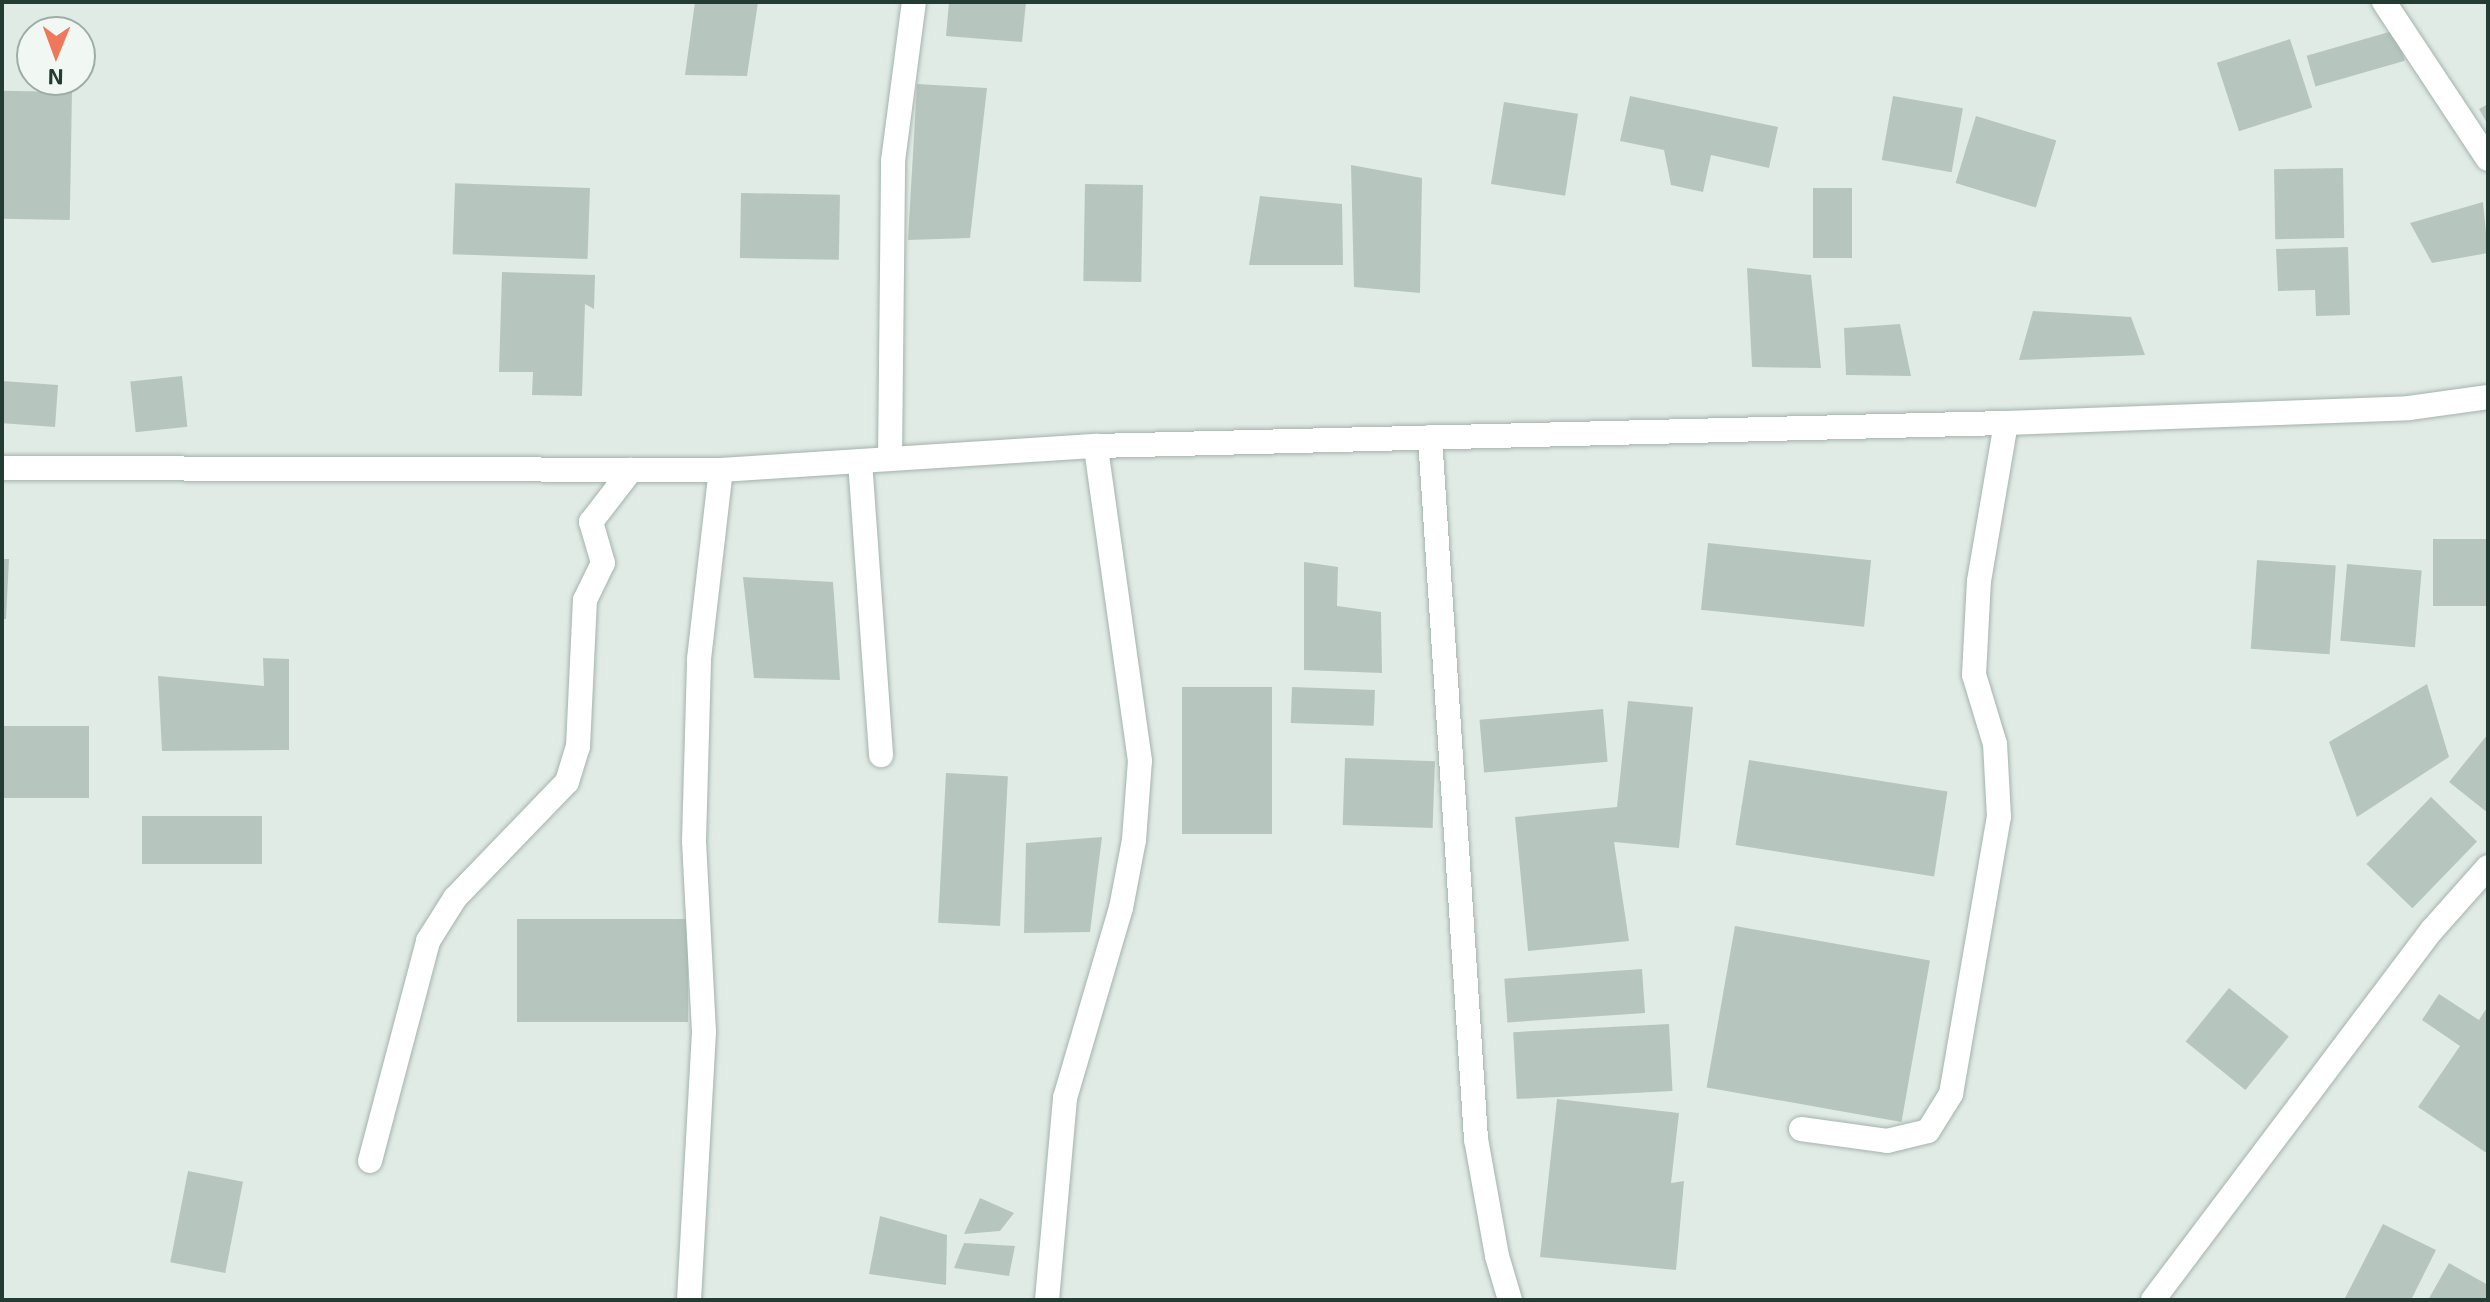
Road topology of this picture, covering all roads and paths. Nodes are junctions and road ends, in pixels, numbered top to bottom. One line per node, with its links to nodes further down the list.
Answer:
1 (914, 2): 8 (street)
2 (2384, 2): 3 (street)
3 (2488, 159)
4 (2488, 397): 5 (street)
5 (2006, 423): 6 (street); 15 (street)
6 (1430, 437): 7 (street); 19 (street)
7 (1096, 446): 8 (street); 18 (street)
8 (890, 459): 9 (street)
9 (860, 461): 12 (street); 13 (street)
10 (2, 468): 11 (street)
11 (631, 470): 12 (street); 16 (street)
12 (721, 470): 17 (street)
13 (881, 755)
14 (2488, 867): 20 (street)
15 (1801, 1129)
16 (370, 1161)
17 (689, 1300)
18 (1047, 1300)
19 (1510, 1300)
20 (2153, 1300)

